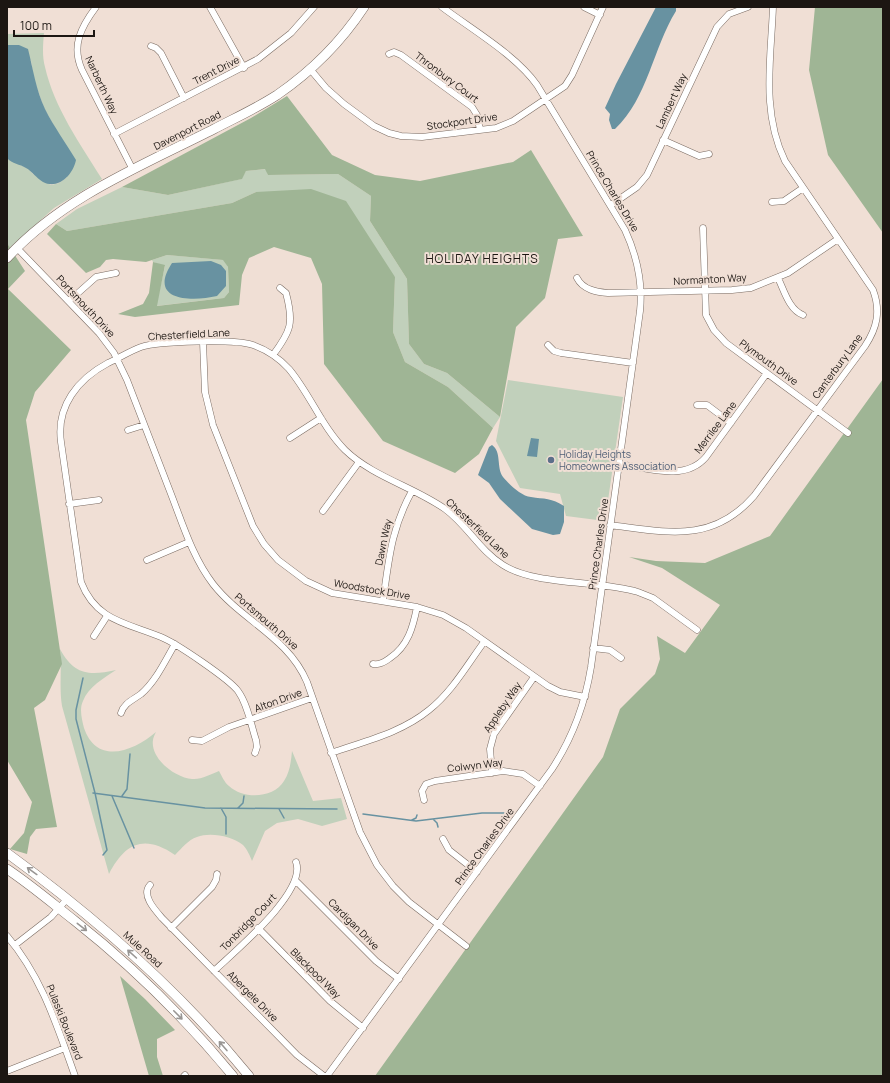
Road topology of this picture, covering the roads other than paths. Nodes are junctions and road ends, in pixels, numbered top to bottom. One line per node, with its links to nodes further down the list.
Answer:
1 (96, 7): 18 (street, Narberth Way)
2 (210, 7): 13 (street)
3 (314, 7): 13 (street, Trent Drive)
4 (364, 7): 14 (main road, Davenport Road)
5 (442, 7): 16 (street, Prince Charles Drive)
6 (584, 7): 10 (street)
7 (603, 7): 10 (street, Stockport Drive)
8 (748, 7): 19 (street, Lambert Way)
9 (773, 7): 22 (street, Canterbury Lane)
10 (600, 15): 16 (street, Stockport Drive)
11 (151, 46): 15 (street)
12 (389, 54): 17 (street, Thronbury Court)
13 (244, 68): 15 (street, Trent Drive)
14 (310, 69): 17 (street, Stockport Drive); 21 (main road, Davenport Road)
15 (184, 98): 18 (street, Trent Drive)
16 (546, 100): 17 (street, Stockport Drive); 24 (street, Prince Charles Drive)
17 (480, 130)
18 (114, 134): 21 (street, Narberth Way)
19 (663, 140): 20 (street); 24 (street, Lambert Way)
20 (709, 154)
21 (133, 170): 27 (main road, Davenport Road)
22 (803, 188): 23 (street); 26 (street, Canterbury Lane)
23 (772, 202)
24 (611, 205): 34 (street, Prince Charles Drive)
25 (703, 228): 33 (street, Plymouth Drive)
26 (838, 239): 31 (street, Normanton Way); 44 (street, Canterbury Lane)
27 (17, 248): 28 (main road, Davenport Road); 35 (street, Portsmouth Drive)
28 (7, 258)
29 (116, 273): 35 (street)
30 (577, 278): 34 (street, Normanton Way)
31 (778, 278): 33 (street, Normanton Way); 36 (street)
32 (280, 288): 39 (street)
33 (704, 290): 34 (street, Normanton Way); 42 (street, Plymouth Drive)
34 (641, 292): 41 (street, Prince Charles Drive)
35 (68, 301): 40 (street, Portsmouth Drive)
36 (803, 315)
37 (203, 342): 39 (street, Chesterfield Lane); 40 (street, Chesterfield Lane); 61 (street, Woodstock Drive)
38 (548, 345): 41 (street)
39 (273, 355): 45 (street, Chesterfield Lane)
40 (117, 359): 47 (street, Portsmouth Drive); 55 (street, Chesterfield Lane)
41 (633, 363): 52 (street, Prince Charles Drive)
42 (767, 373): 44 (street, Plymouth Drive); 46 (street, Merrilee Lane)
43 (697, 405): 46 (street)
44 (817, 410): 49 (street, Plymouth Drive); 57 (street, Canterbury Lane)
45 (321, 418): 50 (street); 51 (street, Chesterfield Lane)
46 (731, 423): 52 (street, Merrilee Lane)
47 (144, 425): 48 (street); 58 (street, Portsmouth Drive)
48 (128, 430)
49 (848, 433)
50 (290, 438)
51 (359, 462): 53 (street, Chesterfield Lane); 56 (street)
52 (619, 464): 57 (street, Prince Charles Drive)
53 (412, 491): 60 (street, Chesterfield Lane); 61 (street, Dawn Way)
54 (100, 500): 55 (street)
55 (69, 504): 63 (street, Chesterfield Lane)
56 (323, 512)
57 (610, 525): 60 (street, Prince Charles Drive)
58 (189, 542): 59 (street); 73 (street, Portsmouth Drive)
59 (147, 560)
60 (602, 586): 64 (street, Chesterfield Lane); 68 (street, Prince Charles Drive)
61 (383, 601): 62 (street, Woodstock Drive)
62 (417, 607): 66 (street, Woodstock Drive); 70 (street)
63 (107, 616): 65 (street); 67 (street, Chesterfield Lane)
64 (697, 630)
65 (94, 636)
66 (484, 642): 71 (street, Woodstock Drive); 78 (street)
67 (175, 644): 74 (street); 75 (street, Chesterfield Lane)
68 (594, 648): 69 (street); 72 (street, Prince Charles Drive)
69 (621, 658)
70 (372, 664)
71 (534, 677): 72 (street, Woodstock Drive); 79 (street, Appleby Way)
72 (585, 697): 80 (street, Prince Charles Drive)
73 (312, 698): 75 (street, Alton Drive); 78 (street, Portsmouth Drive)
74 (121, 713)
75 (250, 720): 76 (street, Alton Drive); 77 (street, Chesterfield Lane)
76 (192, 740)
77 (255, 753)
78 (332, 753): 92 (street, Portsmouth Drive)
79 (492, 773): 80 (street, Colwyn Way); 81 (street, Colwyn Way)
80 (540, 786): 86 (street, Prince Charles Drive)
81 (424, 800)
82 (443, 839): 86 (street)
83 (7, 854): 90 (main road, Mule Road, one-way to 83)
84 (296, 862): 88 (street)
85 (7, 869): 91 (main road)
86 (477, 872): 92 (street, Prince Charles Drive)
87 (217, 874): 93 (street)
88 (296, 881): 94 (street, Tonbridge Court); 99 (street, Cardigan Drive)
89 (150, 885): 93 (street, Abergele Drive)
90 (67, 899): 91 (street); 105 (main road, Mule Road, one-way to 90)
91 (60, 909): 96 (street); 104 (main road, one-way to 104)
92 (438, 925): 97 (street, Portsmouth Drive); 99 (street, Prince Charles Drive)
93 (171, 928): 98 (street, Abergele Drive)
94 (258, 928): 98 (street, Tonbridge Court); 100 (street, Blackpool Way)
95 (7, 936): 96 (street, Pulaski Boulevard)
96 (15, 946): 101 (street, Pulaski Boulevard)
97 (466, 946)
98 (214, 971): 106 (street, Abergele Drive)
99 (399, 979): 100 (street, Prince Charles Drive)
100 (363, 1028): 106 (street, Prince Charles Drive)
101 (65, 1048): 102 (street); 103 (street, Pulaski Boulevard)
102 (7, 1072)
103 (75, 1076)
104 (233, 1076)
105 (249, 1076)
106 (326, 1076)

